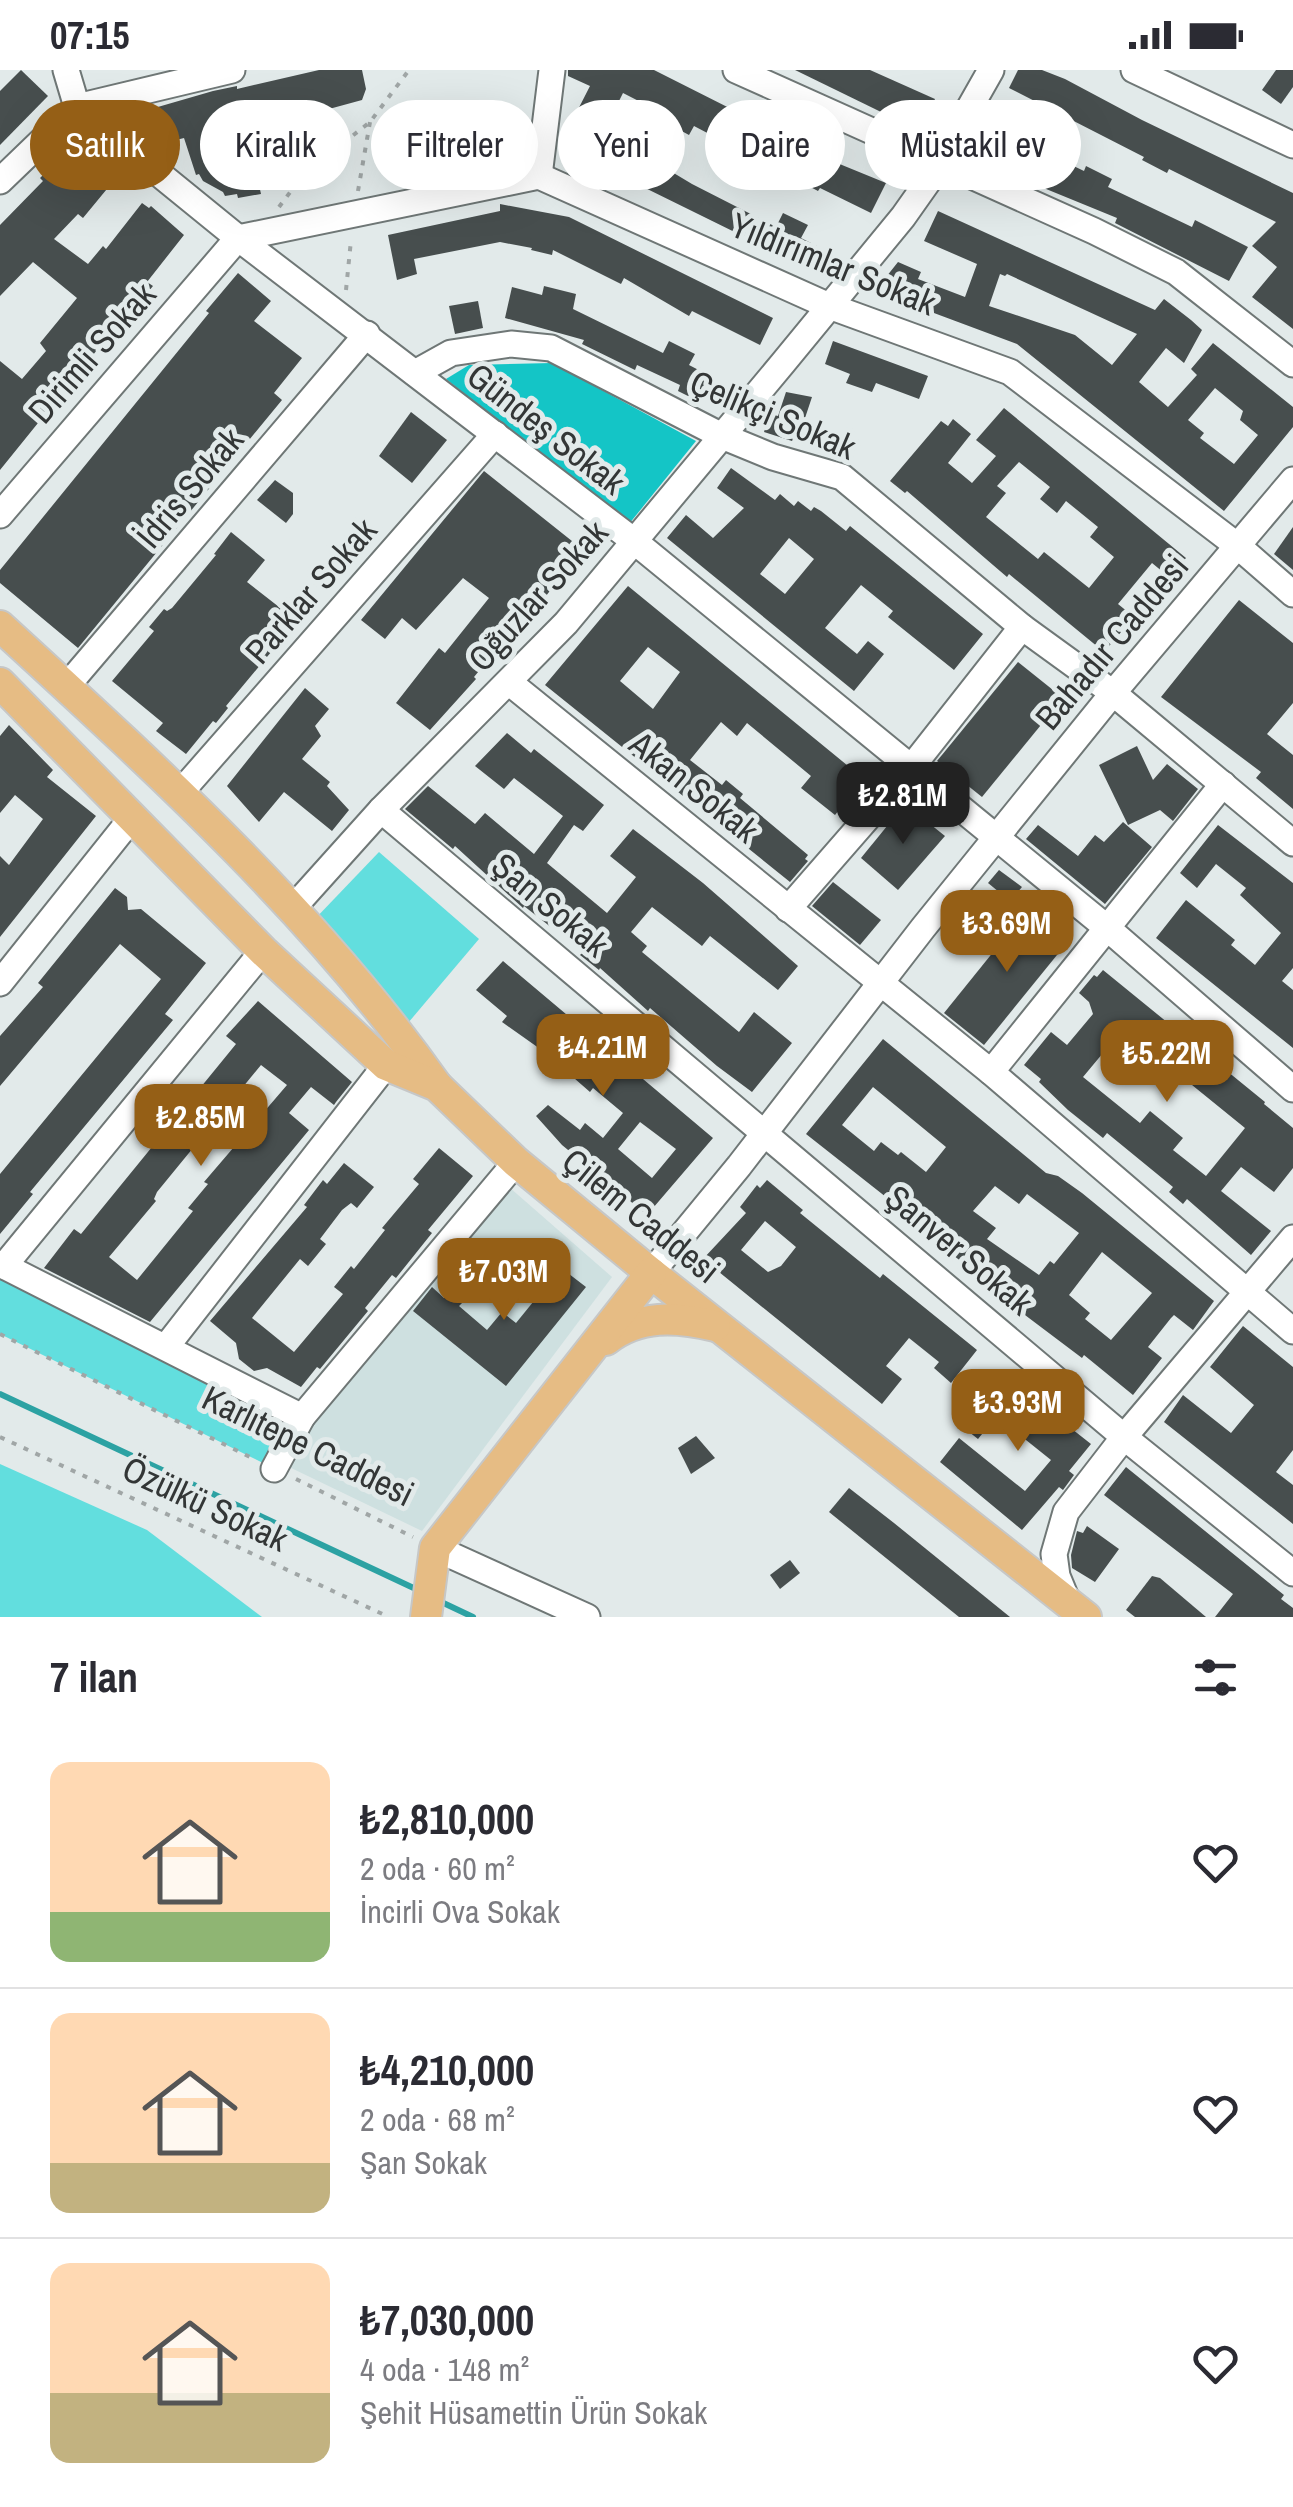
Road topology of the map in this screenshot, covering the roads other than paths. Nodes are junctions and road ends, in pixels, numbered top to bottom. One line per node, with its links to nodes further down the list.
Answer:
1 (66, 70): 7 (street)
2 (232, 70): 8 (street)
3 (552, 70): 13 (street)
4 (736, 70): 10 (street)
5 (991, 70): 9 (street, Oğuzlar Sokak)
6 (1134, 70): 11 (street)
7 (75, 100)
8 (106, 100)
9 (974, 100)
10 (865, 128)
11 (1293, 145)
12 (30, 152): 14 (street)
13 (539, 176): 18 (street); 19 (street, Yıldırımlar Sokak)
14 (0, 181)
15 (180, 184): 18 (street, Gündeş Sokak)
16 (921, 190): 19 (street, Oğuzlar Sokak)
17 (999, 190): 21 (street)
18 (249, 235): 20 (street, Gündeş Sokak); 26 (street, Dirimli Sokak)
19 (830, 306): 24 (street, Oğuzlar Sokak); 28 (street, Yıldırımlar Sokak)
20 (367, 334): 22 (street, Gündeş Sokak); 33 (street, İdris Sokak)
21 (1293, 364)
22 (416, 373): 23 (street, Gündeş Sokak); 24 (street, Çelikçi Sokak)
23 (495, 434): 27 (street, Gündeş Sokak); 38 (street, Parklar Sokak)
24 (722, 436): 27 (street, Oğuzlar Sokak); 31 (street, Çelikçi Sokak)
25 (1293, 480): 28 (street, Bahadır Caddesi)
26 (0, 515)
27 (634, 541): 32 (street, Oğuzlar Sokak); 36 (street, Gündeş Sokak)
28 (1239, 546): 29 (street, Yıldırımlar Sokak); 35 (street, Bahadır Caddesi)
29 (1293, 594)
30 (0, 626): 33 (main road)
31 (1022, 626): 35 (street, Çelikçi Sokak); 36 (street)
32 (510, 683): 39 (street, Oğuzlar Sokak); 43 (street, Akan Sokak)
33 (66, 687): 38 (main road)
34 (3, 692): 40 (main road, Çilem Caddesi)
35 (1113, 692): 37 (street, Çelikçi Sokak); 41 (street, Bahadır Caddesi)
36 (912, 768): 41 (street, Gündeş Sokak); 43 (street)
37 (1223, 784): 42 (street, Çelikçi Sokak); 45 (street)
38 (180, 794): 44 (main road)
39 (381, 810): 44 (street, Oğuzlar Sokak); 53 (street, Şan Sokak)
40 (131, 820): 46 (main road, Çilem Caddesi); 47 (street)
41 (996, 837): 45 (street, Gündeş Sokak); 48 (street, Bahadır Caddesi)
42 (1293, 843)
43 (788, 908): 48 (street, Akan Sokak)
44 (292, 909): 51 (main road)
45 (1106, 927): 50 (street); 52 (street, Gündeş Sokak)
46 (262, 951): 49 (main road, Çilem Caddesi); 56 (street)
47 (0, 983)
48 (880, 984): 50 (street, Akan Sokak); 53 (street, Bahadır Caddesi)
49 (386, 1065): 51 (main road, Çilem Caddesi); 61 (street)
50 (991, 1072): 58 (street, Akan Sokak)
51 (437, 1086): 54 (main road, Çilem Caddesi)
52 (1293, 1089)
53 (766, 1132): 57 (street, Bahadır Caddesi); 64 (street, Şanver Sokak)
54 (516, 1162): 57 (main road, Çilem Caddesi); 63 (street)
55 (1293, 1238): 58 (street)
56 (2, 1265): 61 (street, Karlıtepe Caddesi)
57 (650, 1274): 59 (main road, Çilem Caddesi); 62 (main road)
58 (1246, 1294): 60 (street, Akan Sokak); 64 (street)
59 (716, 1326): 62 (main road); 68 (main road, Çilem Caddesi)
60 (1293, 1331)
61 (166, 1347): 63 (street, Karlıtepe Caddesi)
62 (585, 1358): 66 (main road)
63 (302, 1418): 65 (street)
64 (1124, 1437): 67 (street, Şanver Sokak); 68 (street)
65 (274, 1469)
66 (436, 1548): 69 (main road); 70 (street, Karlıtepe Caddesi)
67 (1293, 1574)
68 (1078, 1611)
69 (426, 1617)
70 (586, 1617)

